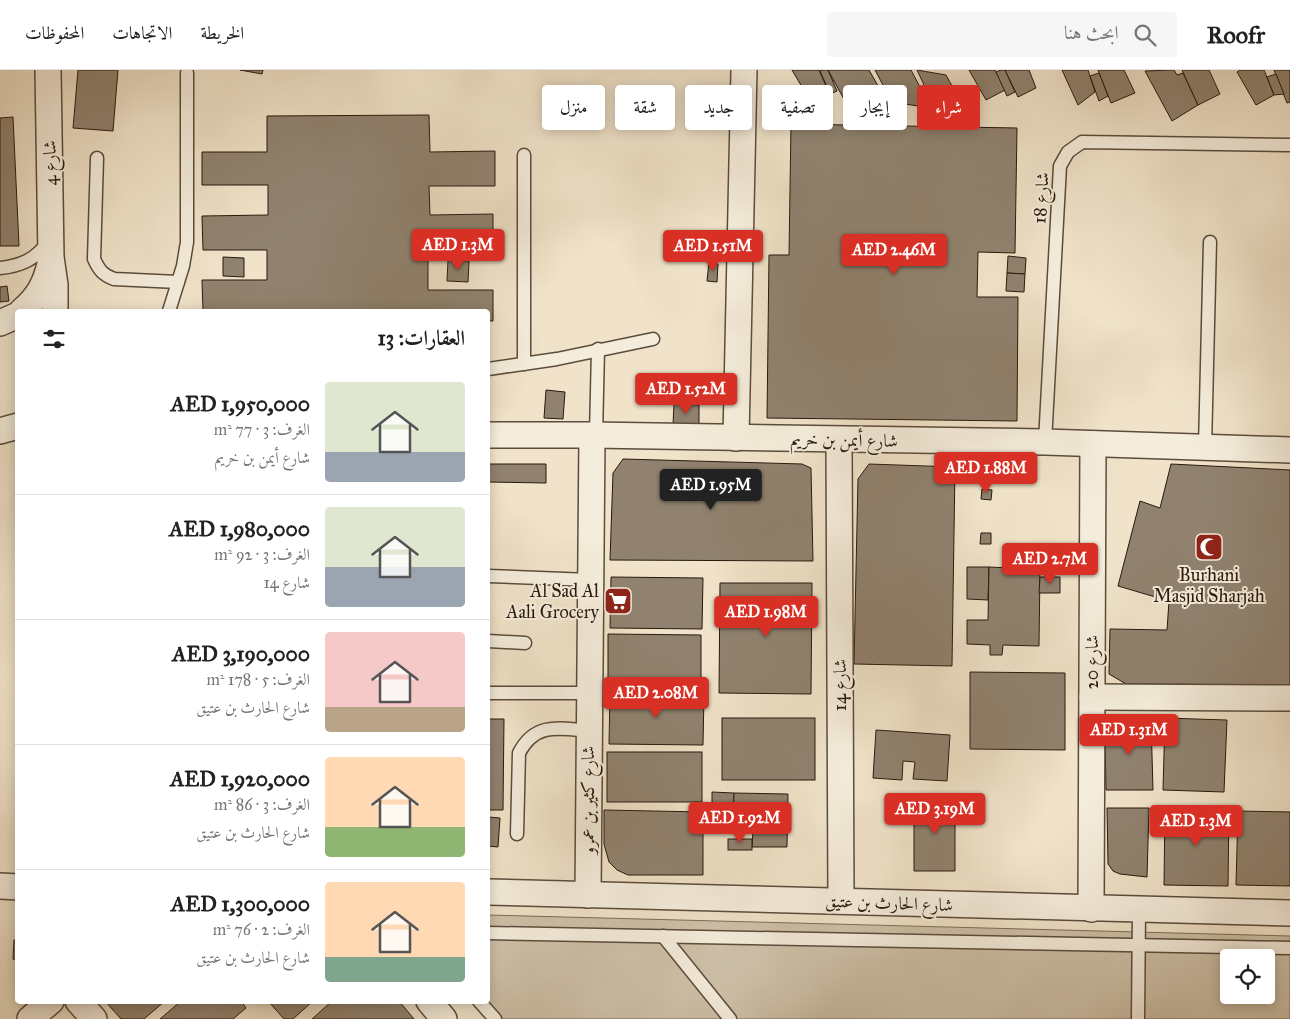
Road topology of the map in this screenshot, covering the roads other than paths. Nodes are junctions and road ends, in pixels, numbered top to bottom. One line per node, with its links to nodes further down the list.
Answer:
1 (48, 70): 8 (street, شارع 4)
2 (744, 70): 26 (street)
3 (187, 73): 10 (lane)
4 (1290, 145): 28 (lane, شارع 18)
5 (524, 155): 19 (lane)
6 (97, 158): 10 (lane)
7 (1210, 242): 30 (lane)
8 (51, 247): 9 (lane); 11 (street, شارع 4); 12 (street, شارع 4)
9 (0, 268)
10 (178, 282): 13 (lane)
11 (24, 309)
12 (54, 309)
13 (170, 309)
14 (15, 317): 15 (street)
15 (0, 325): 16 (street)
16 (15, 330)
17 (653, 339): 18 (lane)
18 (598, 349): 19 (lane); 25 (lane)
19 (524, 364): 20 (lane)
20 (490, 369)
21 (15, 427): 22 (street)
22 (0, 432): 23 (street)
23 (15, 435)
24 (490, 435): 25 (street, شارع أيمن بن خريم)
25 (594, 435): 26 (street, شارع أيمن بن خريم); 33 (street, شارع كثير بن عمرو)
26 (736, 438): 27 (street, شارع أيمن بن خريم)
27 (839, 440): 28 (street, شارع أيمن بن خريم); 46 (street, شارع 14)
28 (1045, 442): 29 (street, شارع أيمن بن خريم)
29 (1092, 444): 30 (street, شارع أيمن بن خريم); 38 (street, شارع 20)
30 (1205, 447): 31 (street, شارع أيمن بن خريم)
31 (1290, 450)
32 (490, 576): 33 (lane)
33 (590, 580): 37 (street, شارع كثير بن عمرو)
34 (490, 641): 35 (lane)
35 (525, 643)
36 (490, 693): 37 (lane)
37 (590, 693): 40 (street, شارع كثير بن عمرو)
38 (1092, 697): 39 (street); 47 (street, شارع 20)
39 (1290, 698)
40 (589, 731): 41 (lane); 45 (street, شارع كثير بن عمرو)
41 (517, 834)
42 (0, 886): 43 (street)
43 (15, 886)
44 (490, 892): 45 (street, شارع الحارث بن عتيق)
45 (588, 895): 46 (street, شارع الحارث بن عتيق)
46 (841, 901): 47 (street, شارع الحارث بن عتيق)
47 (1091, 909): 48 (street, شارع الحارث بن عتيق)
48 (1139, 910): 49 (street, شارع الحارث بن عتيق); 52 (lane)
49 (1290, 913)
50 (490, 933): 51 (lane)
51 (663, 936): 52 (lane); 62 (lane)
52 (1139, 945): 53 (lane); 63 (lane)
53 (1290, 948)
54 (47, 1004): 58 (street)
55 (81, 1004): 59 (street)
56 (431, 1004): 60 (street)
57 (482, 1004): 61 (lane)
58 (30, 1019)
59 (94, 1019)
60 (444, 1019)
61 (495, 1019)
62 (730, 1019)
63 (1138, 1019)

